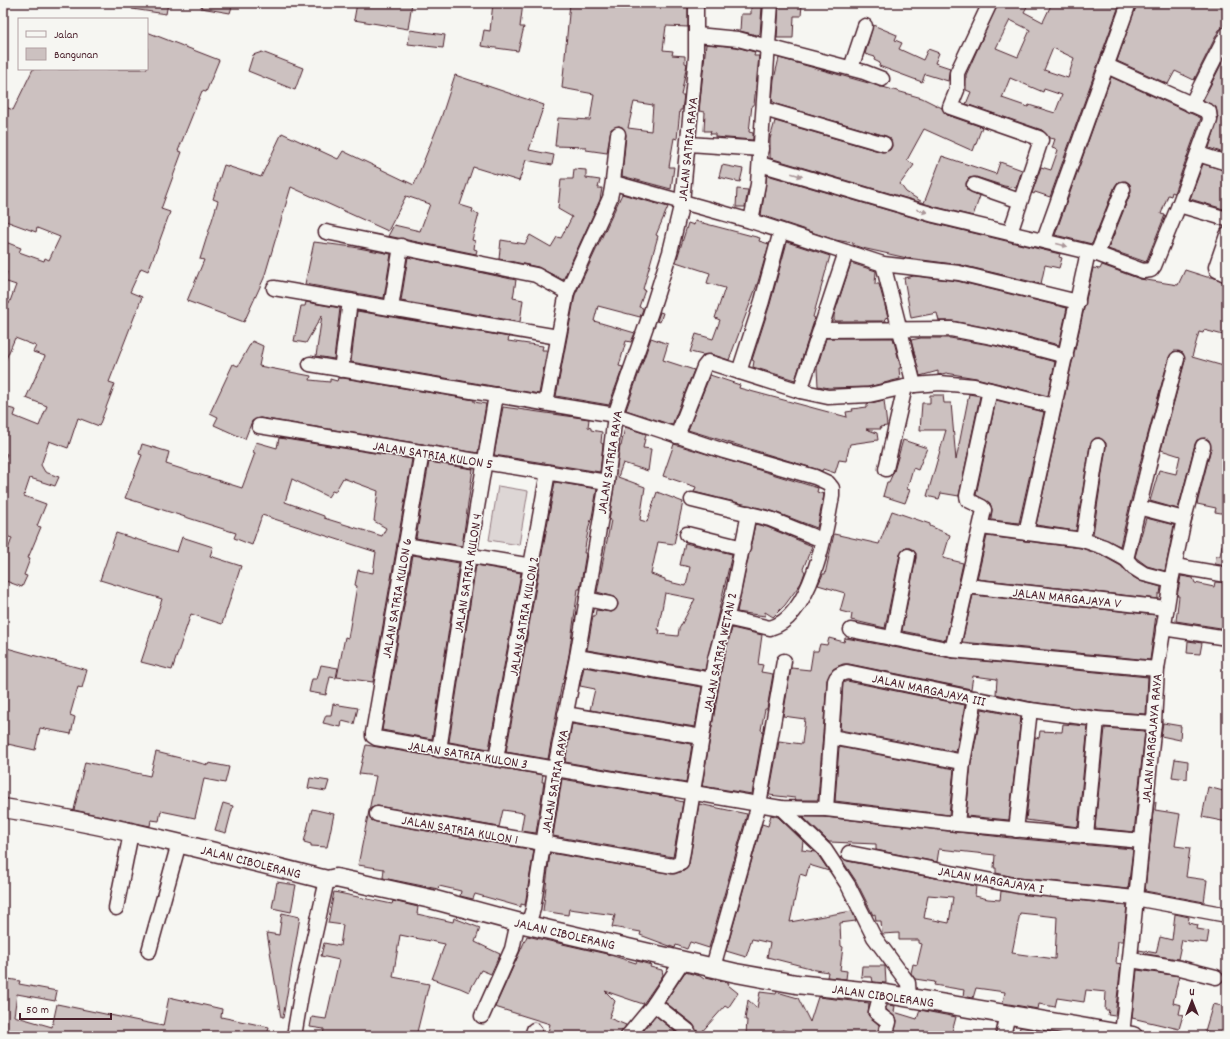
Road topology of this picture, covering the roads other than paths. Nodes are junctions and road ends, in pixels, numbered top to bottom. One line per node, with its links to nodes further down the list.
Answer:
1 (696, 3): 7 (street, JALAN SATRIA RAYA)
2 (771, 3): 8 (street)
3 (990, 3): 24 (street)
4 (1130, 3): 9 (street)
5 (864, 26): 10 (street)
6 (1227, 34): 12 (street)
7 (698, 35): 8 (street); 15 (street, JALAN SATRIA RAYA)
8 (768, 47): 10 (street); 13 (street)
9 (1107, 66): 12 (street); 33 (street)
10 (851, 68): 11 (street)
11 (882, 79)
12 (1191, 105): 18 (street)
13 (764, 109): 16 (street); 17 (street)
14 (618, 134): 21 (street)
15 (689, 144): 17 (street); 25 (street, JALAN SATRIA RAYA)
16 (884, 144)
17 (760, 149): 20 (street)
18 (1198, 154): 19 (street); 26 (street)
19 (1227, 163)
20 (760, 164): 28 (street); 31 (street, one-way to 31)
21 (614, 183): 25 (street); 40 (street)
22 (974, 185): 24 (street)
23 (1123, 189): 36 (street)
24 (1020, 201): 31 (street)
25 (682, 202): 28 (street); 58 (street, JALAN SATRIA RAYA)
26 (1179, 205): 27 (street); 36 (street)
27 (1227, 220)
28 (751, 222): 29 (street)
29 (781, 231): 35 (street); 51 (street)
30 (326, 232): 34 (street)
31 (1010, 233): 33 (street)
32 (1227, 235): 38 (street)
33 (1044, 240): 36 (street, one-way to 36)
34 (401, 246): 40 (street); 43 (street)
35 (846, 252): 37 (street); 45 (street)
36 (1093, 253): 42 (street)
37 (882, 264): 42 (street); 44 (street)
38 (1227, 275)
39 (274, 288): 41 (street)
40 (567, 292): 46 (street)
41 (350, 301): 43 (street); 50 (street)
42 (1078, 302): 47 (street)
43 (391, 308): 46 (street)
44 (900, 329): 45 (street); 47 (street); 52 (street)
45 (820, 330): 54 (street)
46 (558, 337): 56 (street)
47 (1066, 356): 57 (street)
48 (1177, 359): 69 (street)
49 (310, 364): 50 (street)
50 (341, 370): 55 (street)
51 (739, 372): 54 (street); 60 (street)
52 (910, 386): 53 (street); 54 (street); 65 (street)
53 (990, 390): 57 (street); 72 (street)
54 (800, 392)
55 (496, 395): 56 (street); 64 (street, JALAN SATRIA KULON 4)
56 (546, 403): 58 (street)
57 (1054, 406): 73 (street)
58 (615, 415): 60 (street); 67 (street, JALAN SATRIA RAYA)
59 (258, 426): 63 (street, JALAN SATRIA KULON 5)
60 (677, 436): 75 (street)
61 (1098, 446): 76 (street)
62 (1203, 446): 71 (street, JALAN MARGAJAYA RAYA)
63 (422, 452): 64 (street, JALAN SATRIA KULON 5); 77 (street, JALAN SATRIA KULON 6)
64 (485, 462): 66 (street, JALAN SATRIA KULON 5); 79 (street, JALAN SATRIA KULON 4)
65 (886, 469)
66 (548, 472): 67 (street, JALAN SATRIA KULON 5); 82 (street, JALAN SATRIA KULON 2)
67 (607, 482): 87 (street, JALAN SATRIA RAYA)
68 (692, 500): 70 (street)
69 (1138, 507): 71 (street); 81 (street)
70 (749, 513): 75 (street); 78 (street, JALAN SATRIA WETAN 2)
71 (1184, 519): 83 (street, JALAN MARGAJAYA RAYA)
72 (981, 526): 73 (street); 86 (street)
73 (1026, 533): 76 (street)
74 (687, 534): 78 (street)
75 (822, 540): 90 (street)
76 (1083, 540): 81 (street)
77 (405, 545): 79 (street); 107 (street, JALAN SATRIA KULON 6)
78 (743, 548): 90 (street, JALAN SATRIA WETAN 2)
79 (469, 555): 82 (street); 108 (street, JALAN SATRIA KULON 4)
80 (908, 556): 94 (street)
81 (1126, 559): 85 (street)
82 (532, 566): 109 (street, JALAN SATRIA KULON 2)
83 (1175, 566): 84 (street); 85 (street, JALAN MARGAJAYA RAYA)
84 (1227, 575)
85 (1171, 582): 89 (street, JALAN MARGAJAYA RAYA)
86 (967, 586): 89 (street, JALAN MARGAJAYA V); 95 (street)
87 (587, 599): 88 (street); 96 (street, JALAN SATRIA RAYA)
88 (610, 604)
89 (1166, 608): 91 (street, JALAN MARGAJAYA RAYA)
90 (726, 618): 99 (street, JALAN SATRIA WETAN 2)
91 (1163, 628): 93 (street); 98 (street, JALAN MARGAJAYA RAYA)
92 (851, 630): 94 (street)
93 (1227, 638)
94 (892, 639): 95 (street)
95 (952, 650): 98 (street)
96 (577, 657): 99 (street); 102 (street, JALAN SATRIA RAYA)
97 (784, 661): 113 (street)
98 (1157, 669): 104 (street, JALAN MARGAJAYA RAYA)
99 (712, 680): 105 (street, JALAN SATRIA WETAN 2)
100 (975, 698): 101 (street, JALAN MARGAJAYA III); 106 (street, JALAN MARGAJAYA III); 110 (street)
101 (1030, 710): 103 (street, JALAN MARGAJAYA III); 119 (street)
102 (565, 714): 105 (street); 111 (street, JALAN SATRIA RAYA)
103 (1097, 719): 104 (street, JALAN MARGAJAYA III); 121 (street)
104 (1154, 723): 122 (street, JALAN MARGAJAYA RAYA)
105 (702, 737): 112 (street, JALAN SATRIA WETAN 2)
106 (831, 737): 110 (street); 116 (street, JALAN MARGAJAYA III)
107 (380, 739): 108 (street, JALAN SATRIA KULON 3)
108 (439, 750): 109 (street, JALAN SATRIA KULON 3)
109 (496, 759): 111 (street, JALAN SATRIA KULON 3)
110 (963, 762): 118 (street)
111 (556, 768): 112 (street, JALAN SATRIA KULON 3); 124 (street, JALAN SATRIA RAYA)
112 (692, 792): 113 (street, JALAN SATRIA KULON 3); 124 (street, JALAN SATRIA KULON 1)
113 (759, 804): 115 (street, JALAN SATRIA KULON 3); 134 (street)
114 (3, 808): 120 (street, JALAN CIBOLERANG)
115 (781, 808): 116 (street, JALAN SATRIA KULON 3); 137 (street)
116 (826, 809): 118 (street, JALAN SATRIA KULON 3)
117 (377, 814): 124 (street, JALAN SATRIA KULON 1)
118 (957, 824): 119 (street, JALAN SATRIA KULON 3)
119 (1016, 830): 121 (street, JALAN SATRIA KULON 3)
120 (131, 833): 123 (street, JALAN CIBOLERANG); 128 (street)
121 (1086, 836): 122 (street, JALAN SATRIA KULON 3)
122 (1142, 841): 127 (street, JALAN MARGAJAYA RAYA)
123 (179, 843): 126 (street, JALAN CIBOLERANG); 131 (street)
124 (544, 844): 130 (street, JALAN SATRIA RAYA)
125 (849, 853): 127 (street, JALAN MARGAJAYA I)
126 (327, 880): 130 (street, JALAN CIBOLERANG); 142 (street)
127 (1135, 898): 129 (street, JALAN MARGAJAYA I); 133 (street, JALAN MARGAJAYA RAYA)
128 (116, 908)
129 (1227, 915)
130 (523, 924): 132 (street, JALAN CIBOLERANG); 140 (street, JALAN SATRIA RAYA)
131 (149, 951)
132 (683, 960): 134 (street, JALAN CIBOLERANG); 138 (street)
133 (1131, 960): 135 (street); 141 (street, JALAN MARGAJAYA RAYA)
134 (713, 967): 136 (street, JALAN CIBOLERANG)
135 (1216, 977)
136 (881, 993): 137 (street, JALAN CIBOLERANG); 145 (street)
137 (909, 998): 139 (street, JALAN CIBOLERANG)
138 (654, 1004): 143 (street); 144 (street)
139 (1008, 1014): 141 (street, JALAN CIBOLERANG); 146 (street)
140 (482, 1016)
141 (1128, 1035)
142 (294, 1036)
143 (628, 1036)
144 (690, 1036)
145 (885, 1036)
146 (1003, 1036)

